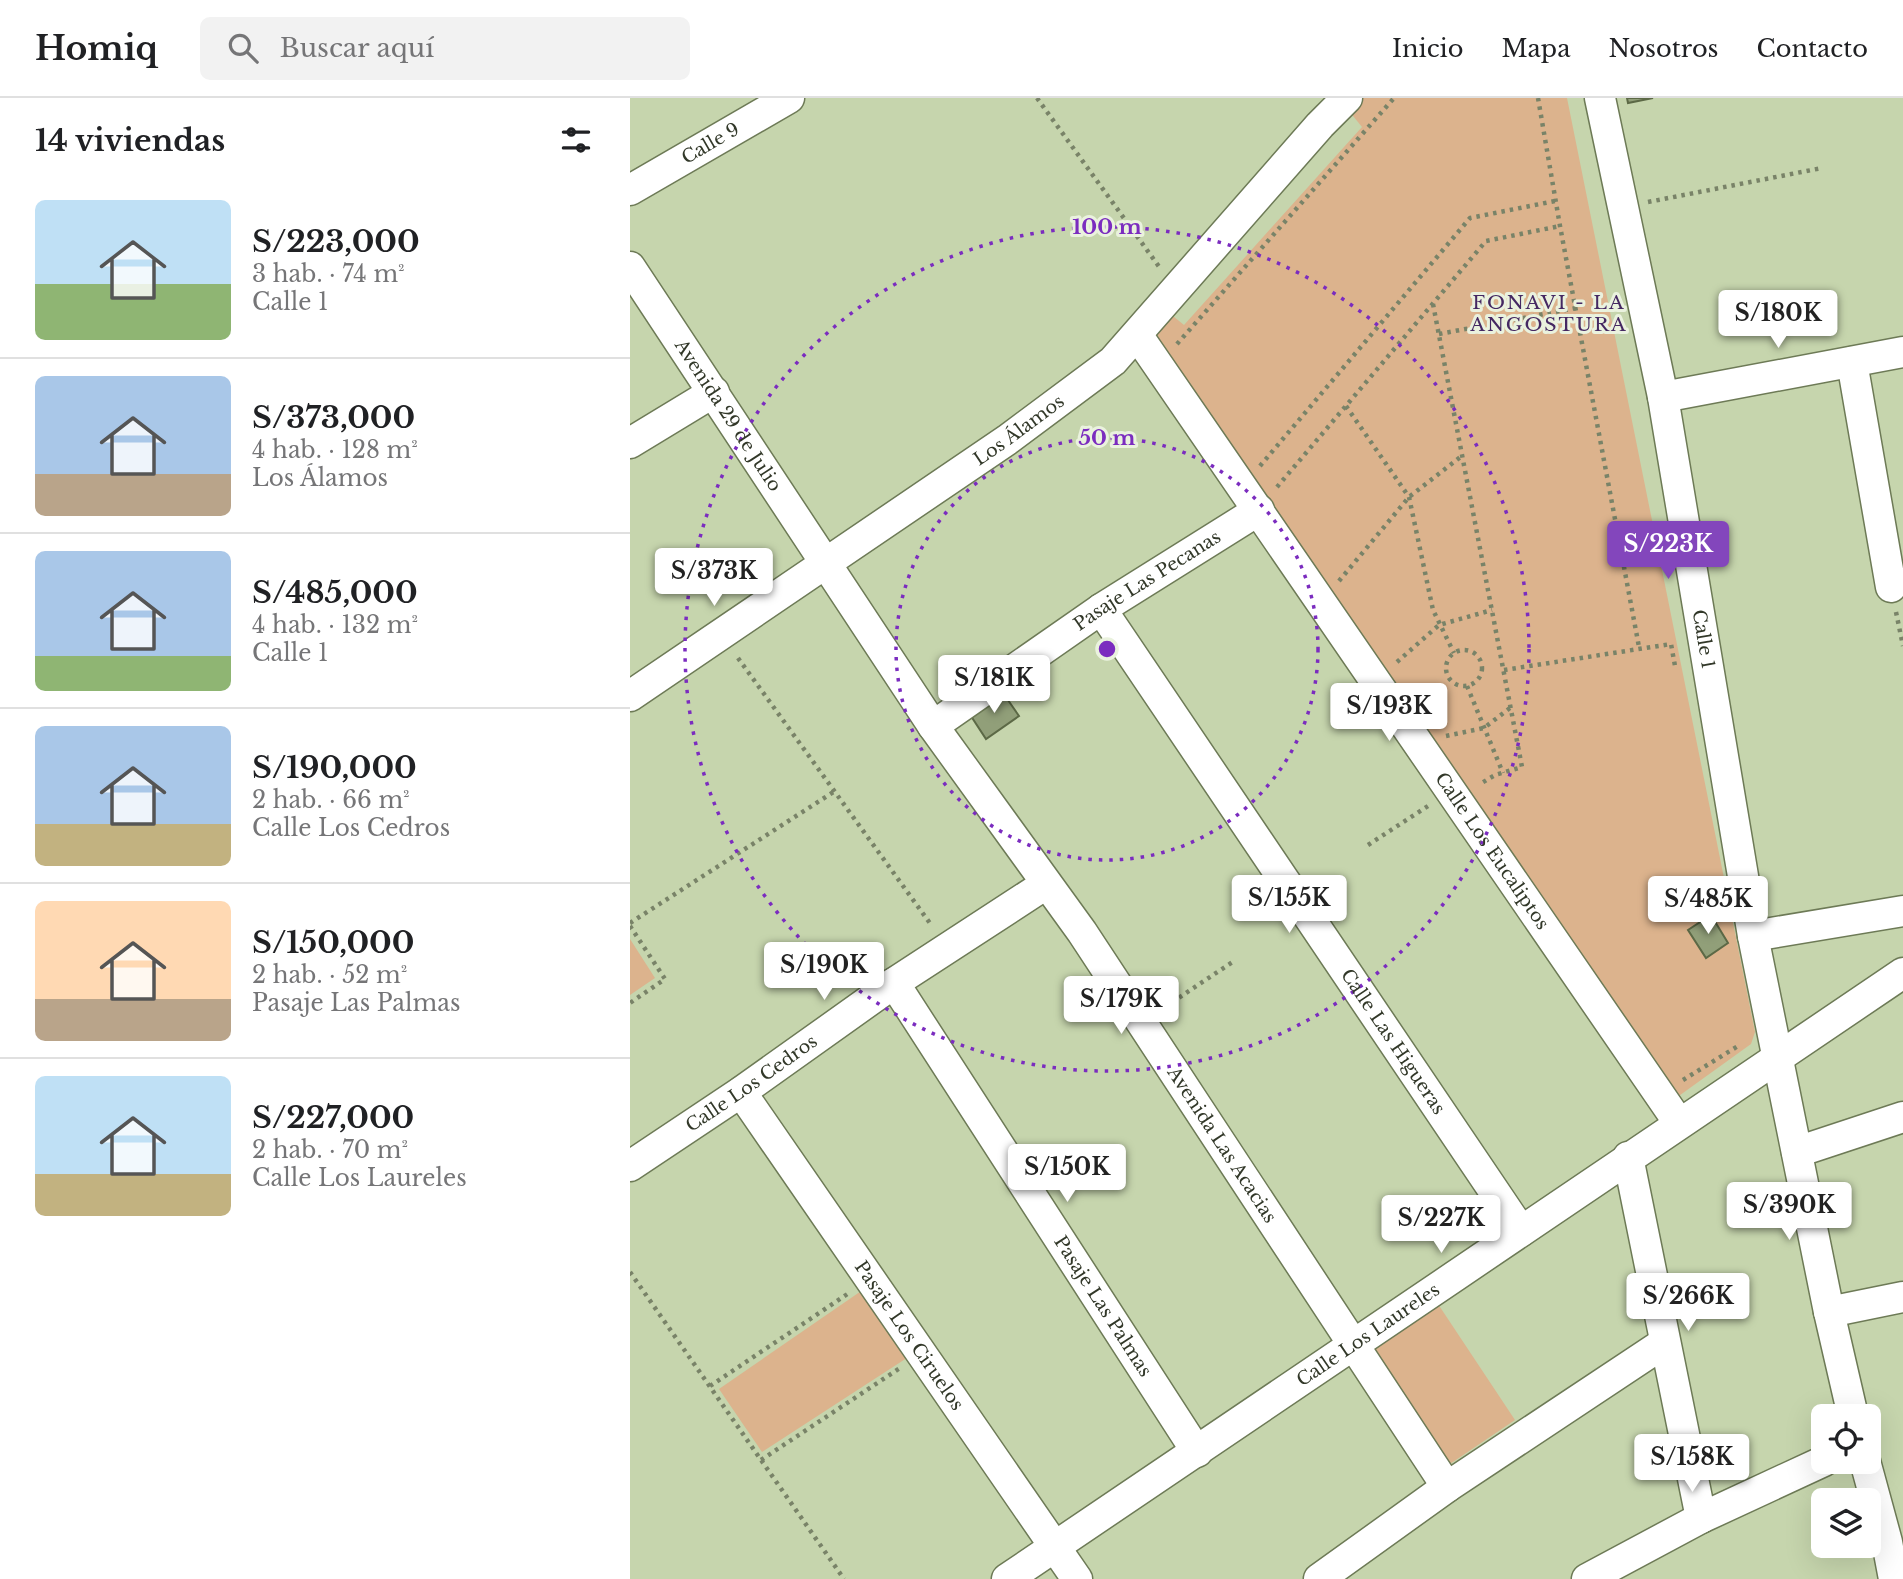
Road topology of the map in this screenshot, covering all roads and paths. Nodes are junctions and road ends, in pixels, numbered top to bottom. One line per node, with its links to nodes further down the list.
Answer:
1 (789, 98): 8 (street, Calle 9)
2 (1037, 98): 13 (path)
3 (1347, 98): 13 (street, Los Álamos)
4 (1394, 98): 18 (path)
5 (1538, 98): 9 (path)
6 (1600, 98): 10 (street, Calle 1)
7 (1822, 167): 10 (path)
8 (630, 190)
9 (1555, 201): 11 (path); 26 (path)
10 (1621, 207): 22 (street, Calle 1)
11 (1560, 226): 14 (path); 15 (path)
12 (630, 267): 21 (street, Avenida 29 de Julio)
13 (1177, 291): 17 (street, Los Álamos)
14 (1433, 304): 16 (path); 23 (path)
15 (1576, 309): 16 (path); 36 (path)
16 (1439, 334): 25 (path)
17 (1138, 336): 28 (street, Calle Los Eucaliptos); 29 (street, Los Álamos)
18 (1171, 351)
19 (1903, 352): 20 (street)
20 (1852, 362): 22 (street); 31 (street)
21 (713, 392): 24 (street); 29 (street, Avenida 29 de Julio)
22 (1663, 397): 54 (street, Calle 1)
23 (1346, 406): 27 (path); 28 (path)
24 (630, 443)
25 (1462, 456): 27 (path); 33 (path)
26 (1255, 471)
27 (1409, 497): 30 (path); 34 (path)
28 (1265, 502): 32 (street, Pasaje Las Pecanas); 48 (street, Calle Los Eucaliptos)
29 (827, 563): 35 (street, Los Álamos); 44 (street, Avenida Las Acacias)
30 (1335, 586)
31 (1891, 587)
32 (1101, 609): 44 (street, Pasaje Las Pecanas); 70 (street, Calle Las Higueras)
33 (1492, 610): 34 (path); 40 (path)
34 (1439, 625): 37 (path); 38 (path)
35 (721, 634): 42 (street, Los Álamos); 49 (path)
36 (1639, 647): 39 (path); 40 (path)
37 (1454, 653): 41 (path); 41 (path)
38 (1392, 666)
39 (1675, 666)
40 (1503, 670): 43 (path)
41 (1467, 686): 45 (path)
42 (630, 696)
43 (1511, 708): 45 (path); 47 (path)
44 (933, 726): 51 (street, Avenida Las Acacias)
45 (1484, 728): 46 (path); 47 (path)
46 (1448, 747)
47 (1503, 773): 48 (path)
48 (1464, 788): 50 (path); 66 (street, Calle Los Eucaliptos)
49 (835, 791): 53 (path); 55 (path)
50 (1368, 845)
51 (1046, 884): 55 (street, Calle Los Cedros); 60 (street, Avenida Las Acacias)
52 (1903, 911): 54 (street)
53 (630, 924): 59 (path)
54 (1753, 936): 62 (street, Calle 1)
55 (948, 948): 58 (street, Calle Los Cedros)
56 (1234, 961): 60 (path)
57 (1903, 973): 62 (street, Calle Los Laureles)
58 (894, 983): 64 (street, Calle Los Cedros); 80 (street, Pasaje Las Palmas)
59 (630, 1003)
60 (1142, 1023): 76 (street, Avenida Las Acacias)
61 (1745, 1042): 63 (path)
62 (1779, 1057): 66 (street, Calle Los Laureles); 67 (street, Calle 1)
63 (1679, 1083)
64 (741, 1092): 69 (street, Calle Los Cedros); 72 (street, Pasaje Los Ciruelos)
65 (1903, 1117): 67 (street)
66 (1679, 1123): 68 (street, Calle Los Laureles)
67 (1797, 1152): 74 (street, Calle 1)
68 (1628, 1157): 70 (street, Calle Los Laureles); 75 (street)
69 (630, 1166)
70 (1521, 1231): 76 (street, Calle Los Laureles)
71 (630, 1272): 78 (path)
72 (870, 1279): 77 (street, Pasaje Los Ciruelos); 78 (path)
73 (1903, 1297): 74 (street)
74 (1829, 1312): 79 (street, Calle 1)
75 (1664, 1343): 84 (street); 85 (street)
76 (1354, 1344): 80 (street, Calle Los Laureles); 84 (street, Avenida Las Acacias)
77 (921, 1354): 81 (path); 87 (street, Pasaje Los Ciruelos)
78 (709, 1386): 81 (path)
79 (1850, 1404)
80 (1197, 1452): 87 (street, Calle Los Laureles)
81 (761, 1460): 89 (path)
82 (1811, 1467): 85 (street)
83 (1870, 1474): 86 (street)
84 (1447, 1488): 92 (street)
85 (1701, 1518): 93 (street)
86 (1895, 1540): 88 (street)
87 (1054, 1547): 90 (street, Calle Los Laureles); 91 (street, Pasaje Los Ciruelos)
88 (1893, 1578)
89 (844, 1579)
90 (1007, 1579)
91 (1077, 1579)
92 (1319, 1579)
93 (1587, 1579)

